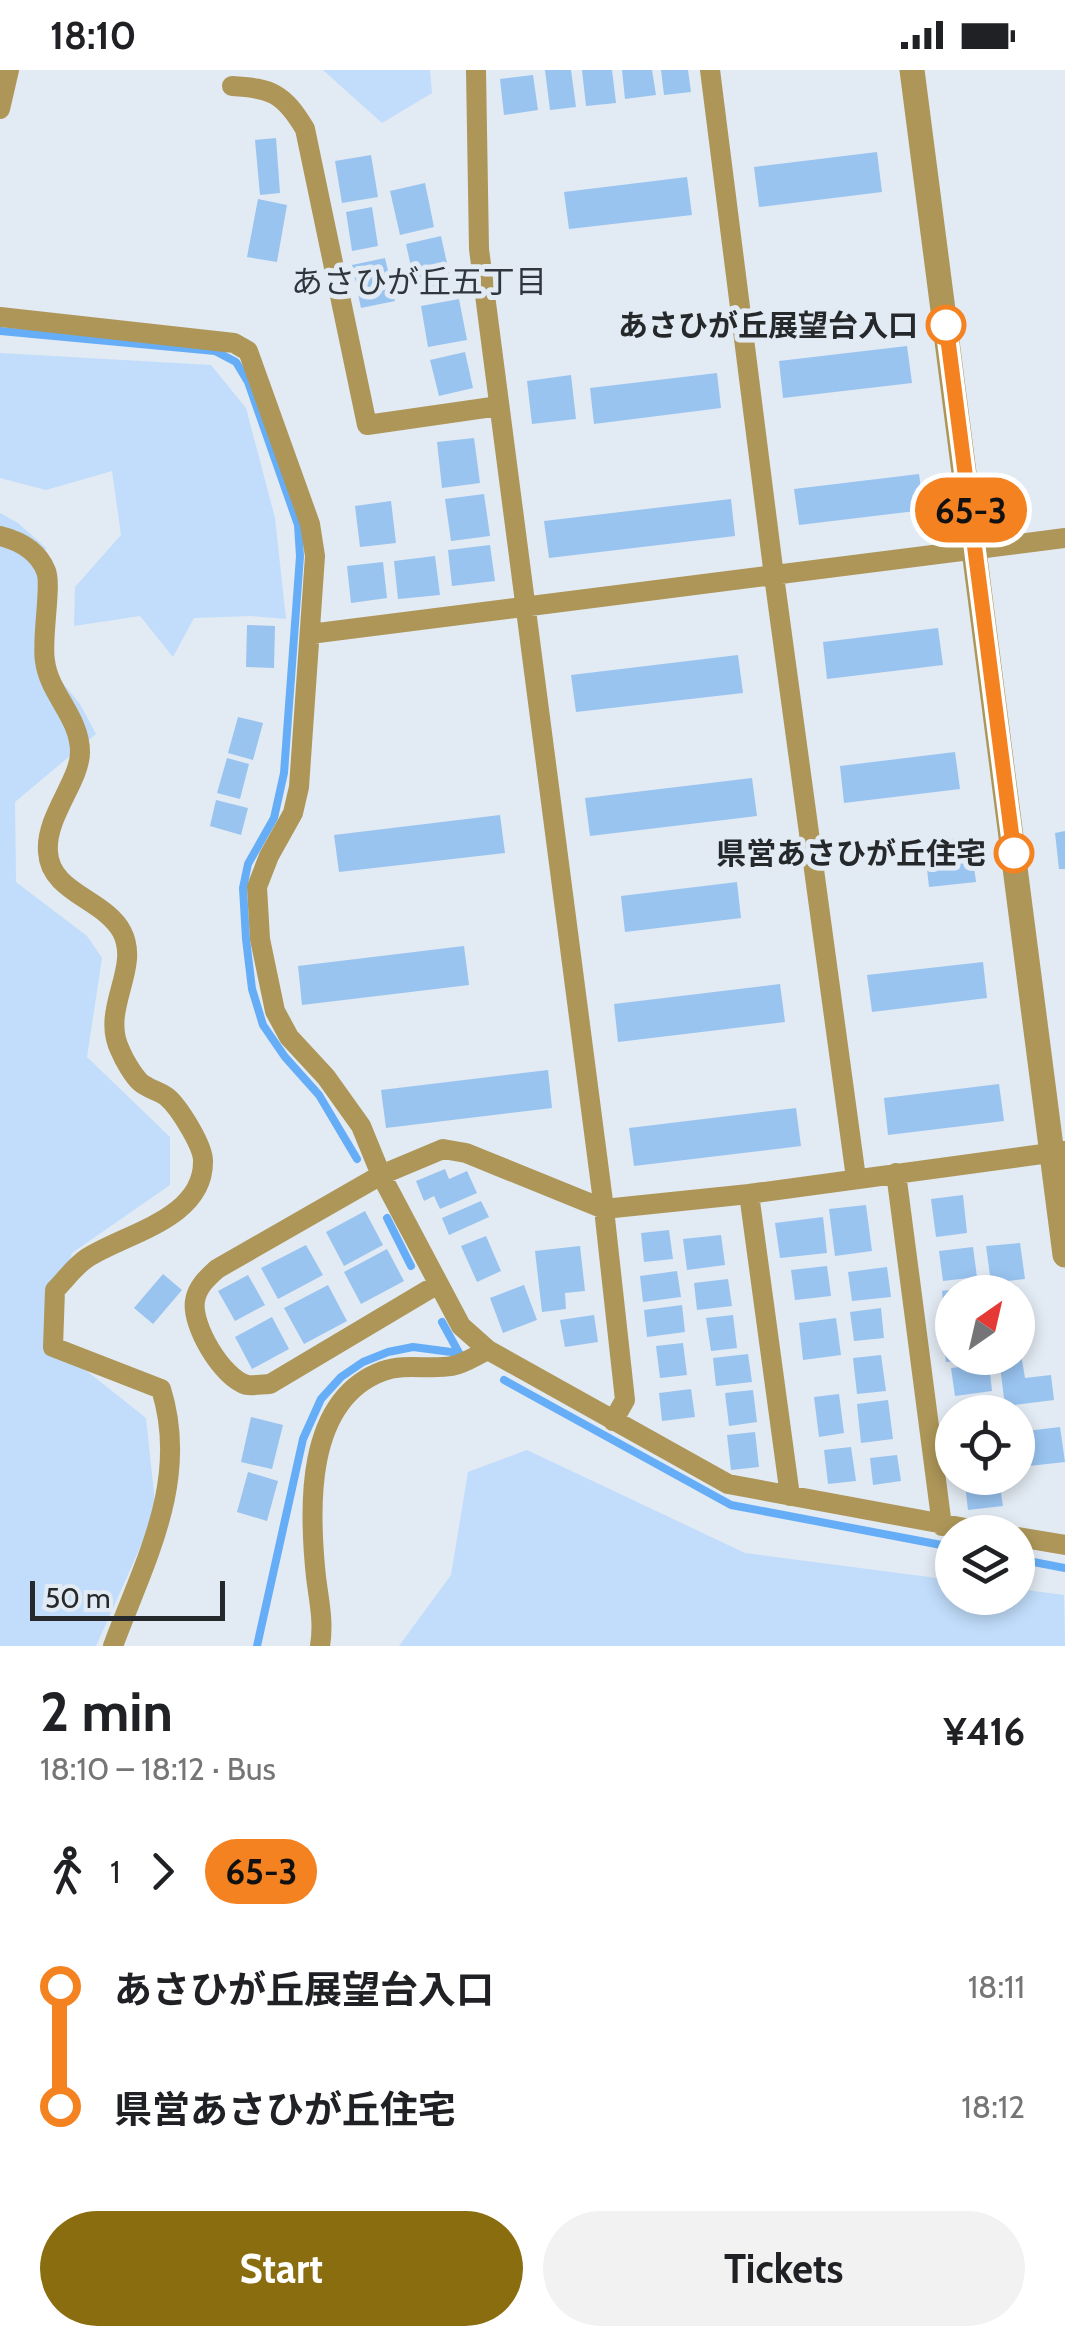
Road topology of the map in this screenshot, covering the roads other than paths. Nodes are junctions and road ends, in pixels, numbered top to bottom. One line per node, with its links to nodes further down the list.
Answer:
1 (9, 70): 6 (street)
2 (476, 70): 8 (street)
3 (710, 70): 12 (street)
4 (912, 70): 11 (street)
5 (232, 86): 8 (street)
6 (0, 109)
7 (0, 317): 14 (street)
8 (498, 406): 13 (street)
9 (0, 536): 30 (street)
10 (1065, 538): 11 (street)
11 (976, 551): 12 (street); 15 (street)
12 (774, 576): 13 (street); 18 (street)
13 (524, 607): 14 (street); 20 (street)
14 (310, 634): 17 (street)
15 (1058, 1152): 16 (street); 21 (street)
16 (896, 1173): 18 (street); 26 (street)
17 (381, 1175): 20 (street); 22 (street); 22 (street)
18 (856, 1178): 19 (street)
19 (749, 1194): 20 (street); 25 (street)
20 (604, 1210): 24 (street)
21 (1065, 1255)
22 (438, 1284): 23 (street)
23 (488, 1350): 24 (street); 31 (street)
24 (613, 1421): 25 (street)
25 (790, 1496): 27 (street)
26 (941, 1515)
27 (935, 1525)
28 (1035, 1540): 29 (street)
29 (1065, 1545)
30 (113, 1646)
31 (320, 1646)

